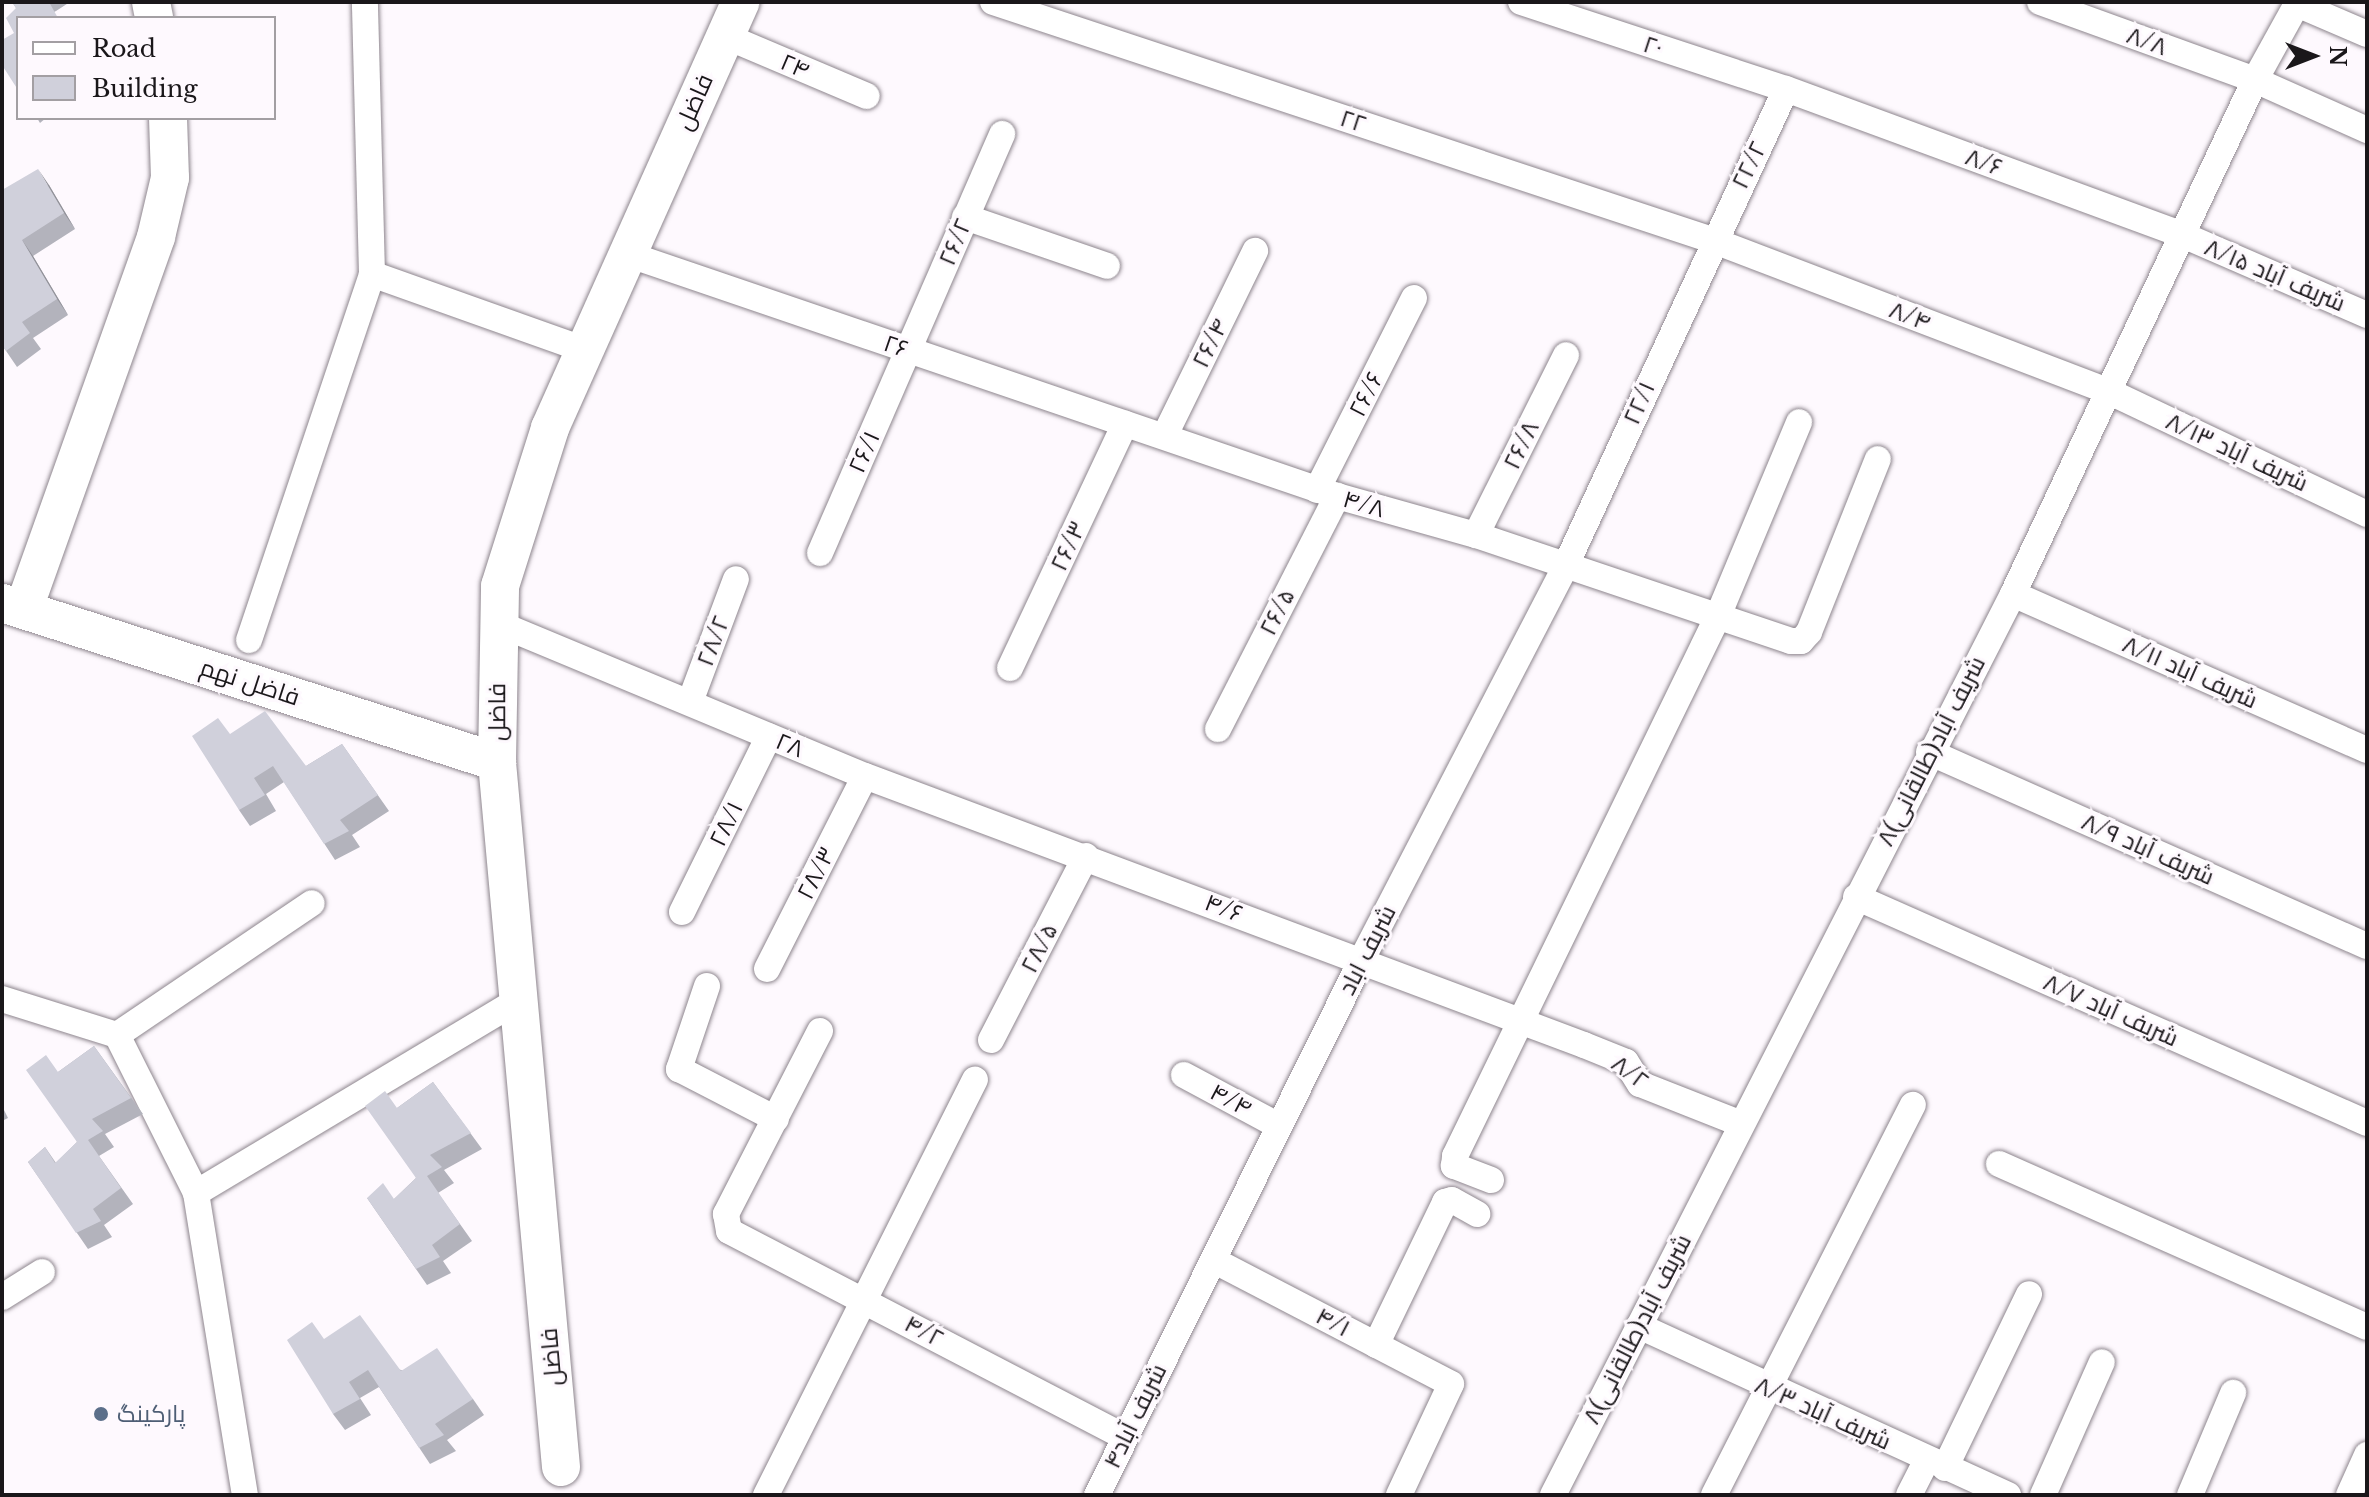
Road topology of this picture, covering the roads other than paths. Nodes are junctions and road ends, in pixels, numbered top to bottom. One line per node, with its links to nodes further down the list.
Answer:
1 (365, 2): 21 (street)
2 (741, 2): 8 (main road, فاضل)
3 (993, 2): 17 (street, ۲۲)
4 (1521, 2): 10 (street, ۲۰)
5 (2040, 2): 9 (street, ۸/۸)
6 (2298, 3): 7 (street); 9 (street, ۸شریف آباد(طالقانی))
7 (2367, 34)
8 (723, 35): 11 (street, ۲۴); 19 (main road, فاضل)
9 (2255, 80): 13 (street, ۸/۸); 16 (street, ۸شریف آباد(طالقانی))
10 (1786, 89): 16 (street, ۸/۶); 17 (street, ۲۲/۲)
11 (867, 96)
12 (168, 120): 39 (main road)
13 (2367, 130)
14 (1002, 134): 15 (street, ۲۶/۲)
15 (965, 217): 20 (street); 25 (street, ۲۶/۲)
16 (2183, 235): 23 (street, شریف آباد ۸/۱۵); 27 (street, ۸شریف آباد(طالقانی))
17 (1712, 240): 27 (street, ۸/۴); 36 (street, ۲۲/۱)
18 (1255, 251): 30 (street, ۲۶/۴)
19 (627, 254): 24 (main road, فاضل); 25 (street, ۲۶)
20 (1107, 266)
21 (372, 274): 24 (street); 42 (street)
22 (1414, 298): 32 (street, ۲۶/۶)
23 (2367, 315)
24 (585, 350): 41 (main road, فاضل)
25 (909, 350): 29 (street, ۲۶); 35 (street, ۲۶/۱)
26 (1566, 355): 34 (street, ۲۶/۸)
27 (2108, 391): 33 (street, شریف آباد ۸/۱۳); 38 (street, ۸شریف آباد(طالقانی))
28 (1799, 422): 40 (street)
29 (1125, 424): 30 (street, ۲۶); 43 (street, ۲۶/۳)
30 (1165, 435): 32 (street, ۴/۸)
31 (1878, 459): 40 (street, ۴/۸)
32 (1327, 493): 34 (street, ۴/۸); 45 (street, ۲۶/۵)
33 (2367, 514)
34 (1476, 535): 36 (street, ۴/۸)
35 (820, 553)
36 (1566, 565): 40 (street, ۴/۸); 56 (street, شریف اباد)
37 (736, 579): 44 (street, ۲۸/۲)
38 (2013, 594): 47 (street, شریف آباد ۸/۱۱); 48 (street, ۸شریف آباد(طالقانی))
39 (13, 606): 49 (main road, فاضل نهم)
40 (1718, 616): 61 (street)
41 (497, 623): 44 (street, ۲۸); 49 (main road, فاضل)
42 (249, 640)
43 (1010, 668)
44 (690, 702): 46 (street, ۲۸)
45 (1218, 729)
46 (769, 736): 50 (street, ۲۸); 54 (street, ۲۸/۱)
47 (2367, 750)
48 (1929, 752): 52 (street, ۸شریف آباد(طالقانی)); 55 (street, شریف آباد ۸/۹)
49 (497, 762): 60 (main road, فاضل)
50 (865, 776): 51 (street, ۲۸); 57 (street, ۲۸/۳)
51 (1086, 856): 56 (street, ۴/۶); 64 (street, ۲۸/۵)
52 (1856, 897): 69 (street, ۸شریف آباد(طالقانی)); 70 (street, شریف آباد ۸/۷)
53 (312, 903): 63 (street)
54 (682, 912)
55 (2367, 946)
56 (1362, 959): 61 (street, ۴/۶); 71 (street, شریف اباد)
57 (767, 969)
58 (707, 986): 68 (street)
59 (2, 999): 63 (street)
60 (518, 1000): 74 (street); 91 (main road, فاضل)
61 (1520, 1020): 69 (street, ۸/۲); 73 (street)
62 (820, 1031): 68 (street)
63 (117, 1035): 74 (street)
64 (991, 1040)
65 (1184, 1075): 71 (street, ۴/۴)
66 (975, 1080): 80 (street)
67 (1913, 1105): 86 (street)
68 (776, 1119): 80 (street, ۴/۲)
69 (1739, 1123): 81 (street, ۸شریف آباد(طالقانی))
70 (2367, 1123)
71 (1279, 1126): 76 (street, شریف اباد)
72 (1999, 1164): 82 (street)
73 (1491, 1180)
74 (196, 1193): 92 (street)
75 (1477, 1214): 84 (street)
76 (1215, 1261): 83 (street, شریف اباد); 84 (street, ۴/۱)
77 (42, 1272): 79 (street)
78 (2029, 1294): 90 (street)
79 (2, 1297)
80 (864, 1299): 88 (street, ۴/۲); 93 (street)
81 (1639, 1326): 86 (street, شریف آباد ۸/۳); 96 (street, ۸شریف آباد(طالقانی))
82 (2367, 1327)
83 (1174, 1337): 88 (street, ۴شریف آباد)
84 (1376, 1345): 95 (street, ۴/۱)
85 (2102, 1362): 100 (street)
86 (1770, 1389): 90 (street, شریف آباد ۸/۳); 97 (street)
87 (2233, 1393): 101 (street)
88 (1124, 1437): 94 (street, ۴شریف آباد)
89 (2367, 1455): 102 (street)
90 (1936, 1464): 98 (street); 99 (street, شریف آباد ۸/۳)
91 (562, 1486)
92 (245, 1495)
93 (766, 1495)
94 (1097, 1495)
95 (1399, 1495)
96 (1553, 1495)
97 (1714, 1495)
98 (1909, 1495)
99 (2008, 1495)
100 (2043, 1495)
101 (2190, 1495)
102 (2349, 1495)

